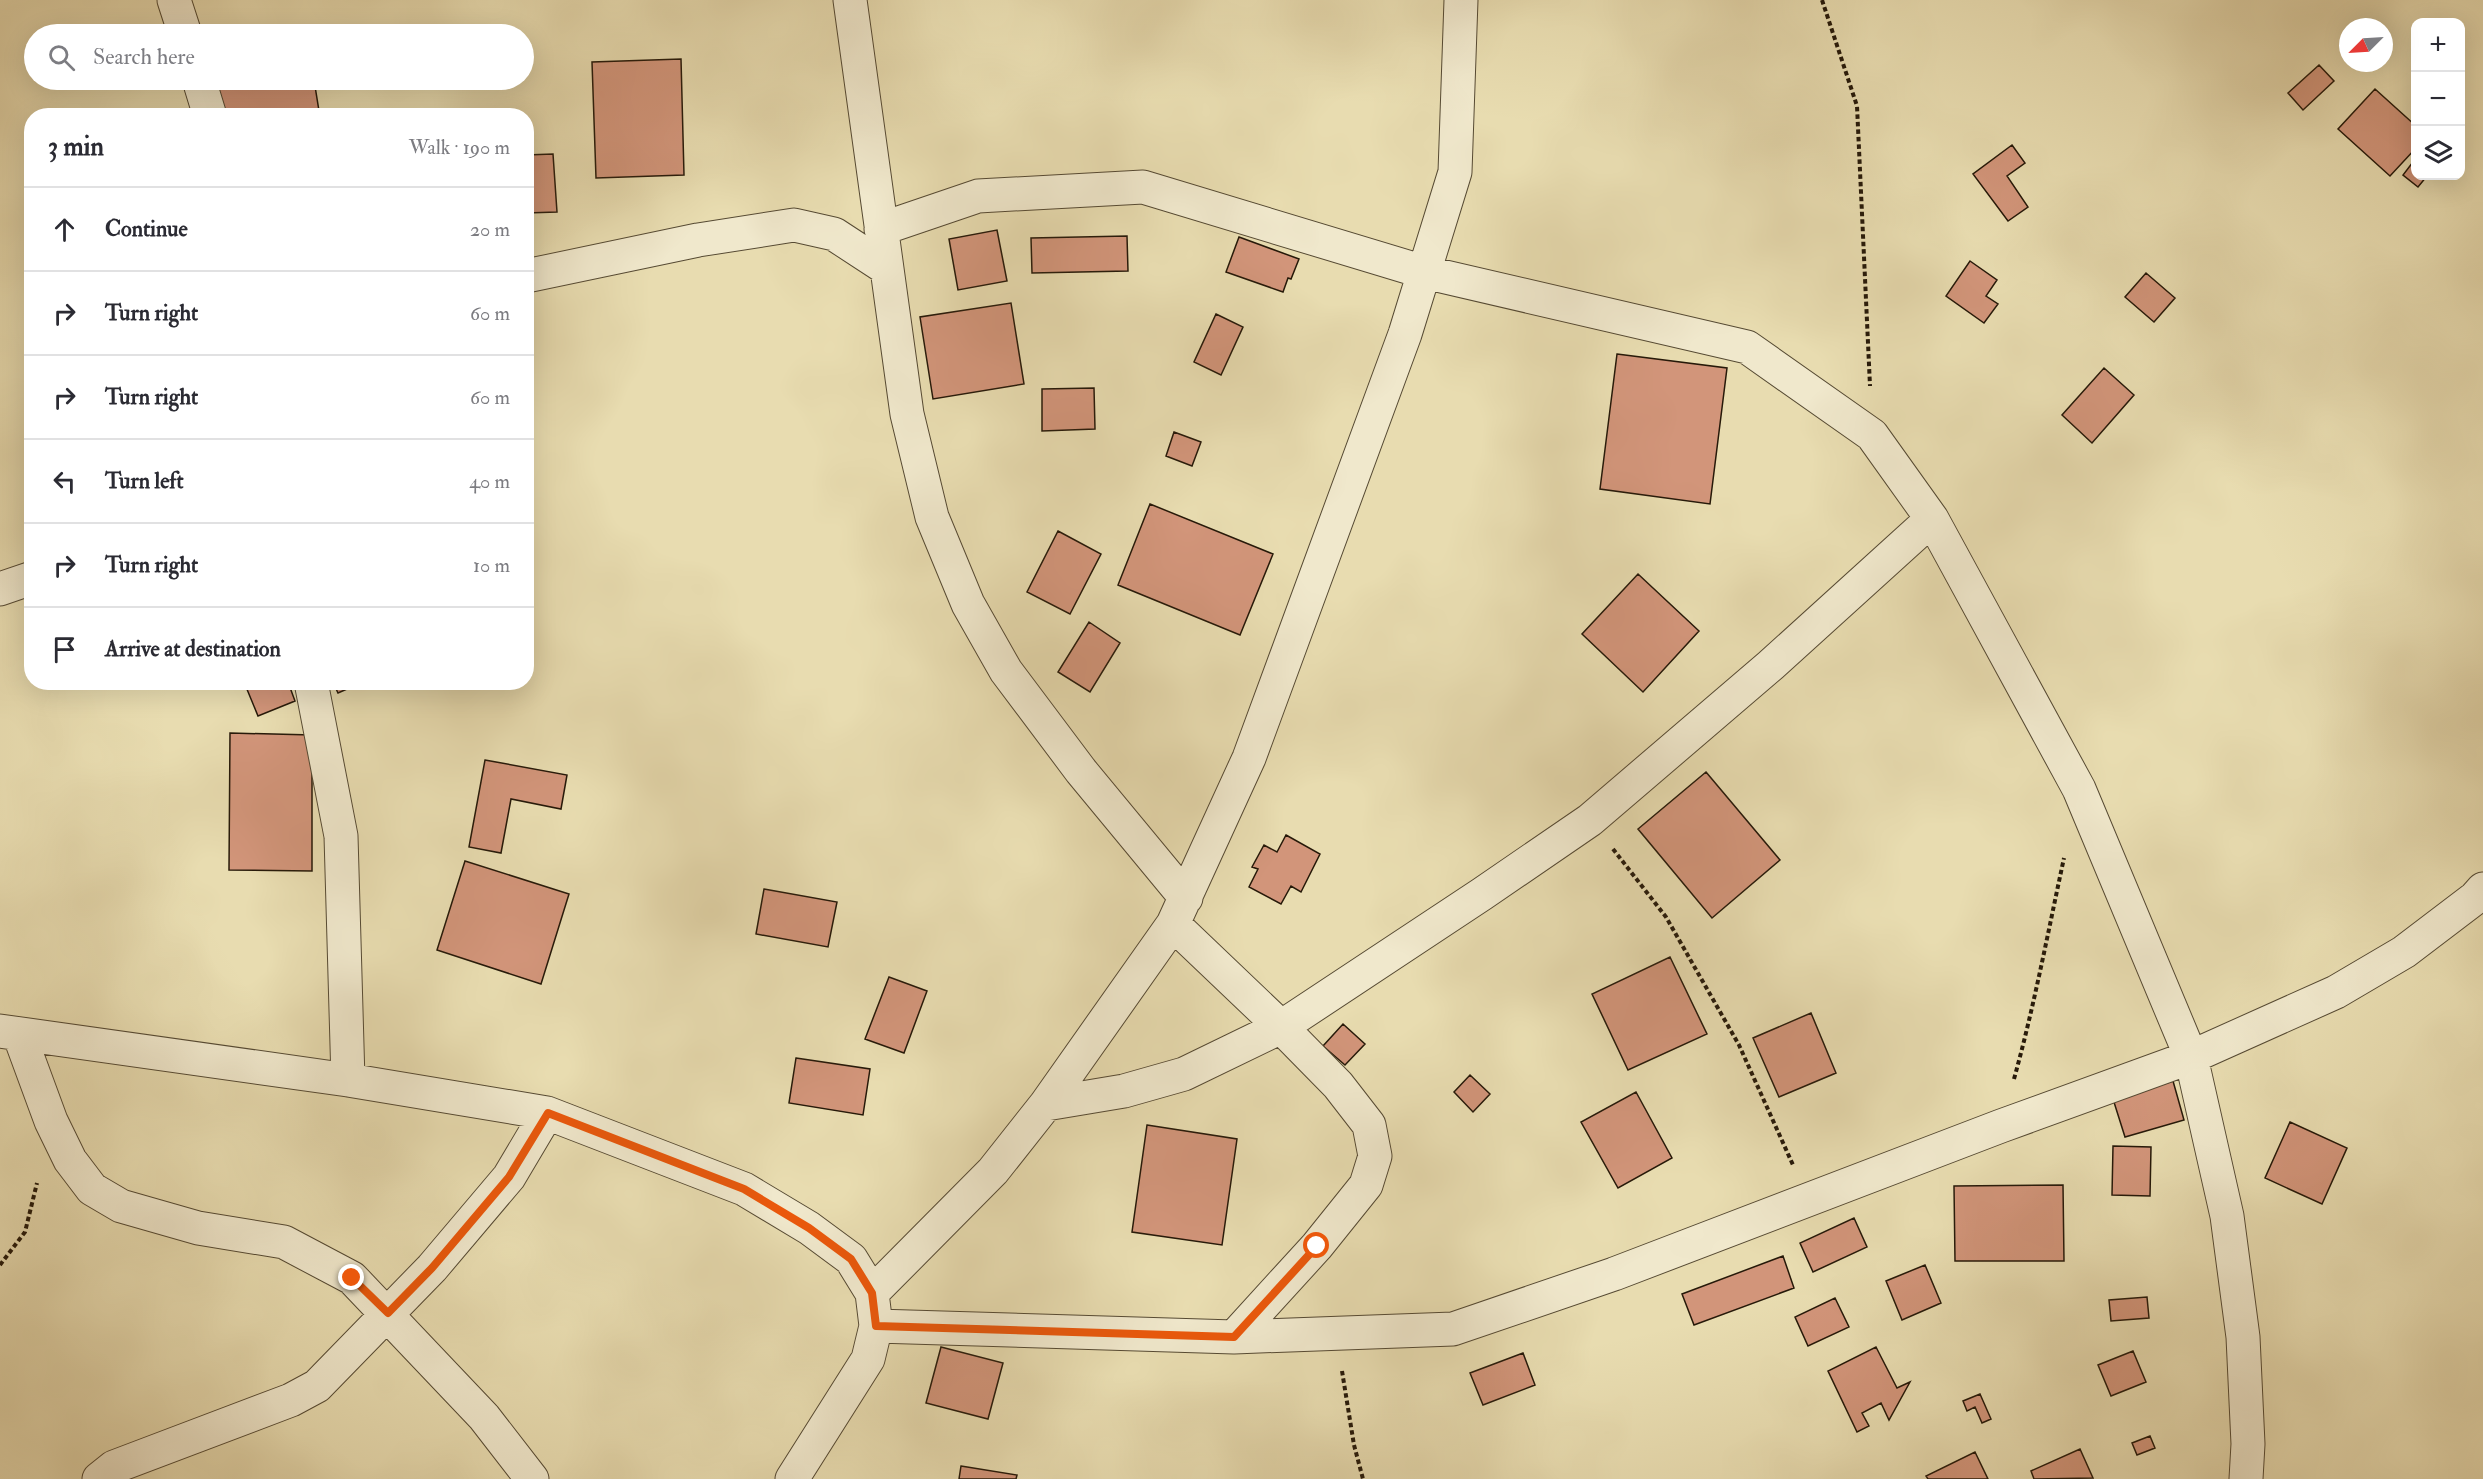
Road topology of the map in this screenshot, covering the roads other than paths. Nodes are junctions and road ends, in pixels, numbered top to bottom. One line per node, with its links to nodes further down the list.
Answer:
1 (174, 0): 4 (street)
2 (850, 0): 7 (street)
3 (1461, 0): 9 (street)
4 (182, 24)
5 (202, 90): 6 (street)
6 (208, 108)
7 (880, 229): 8 (street); 9 (street)
8 (886, 268): 10 (street); 16 (street)
9 (1424, 272): 11 (street); 16 (street)
10 (534, 274)
11 (1932, 519): 17 (street); 19 (street)
12 (24, 581): 13 (street)
13 (0, 590)
14 (313, 690): 20 (street)
15 (2483, 889): 19 (street)
16 (1179, 911): 17 (street); 21 (street)
17 (1281, 1027): 21 (street); 26 (street)
18 (10, 1033): 20 (street); 24 (street)
19 (2191, 1057): 26 (street); 30 (street)
20 (348, 1080): 22 (street)
21 (1046, 1104): 23 (street)
22 (548, 1113): 23 (street); 24 (street)
23 (872, 1293): 25 (street)
24 (388, 1313): 27 (street); 28 (street)
25 (876, 1326): 26 (street); 29 (street)
26 (1234, 1337)
27 (99, 1479)
28 (532, 1479)
29 (792, 1479)
30 (2246, 1479)

